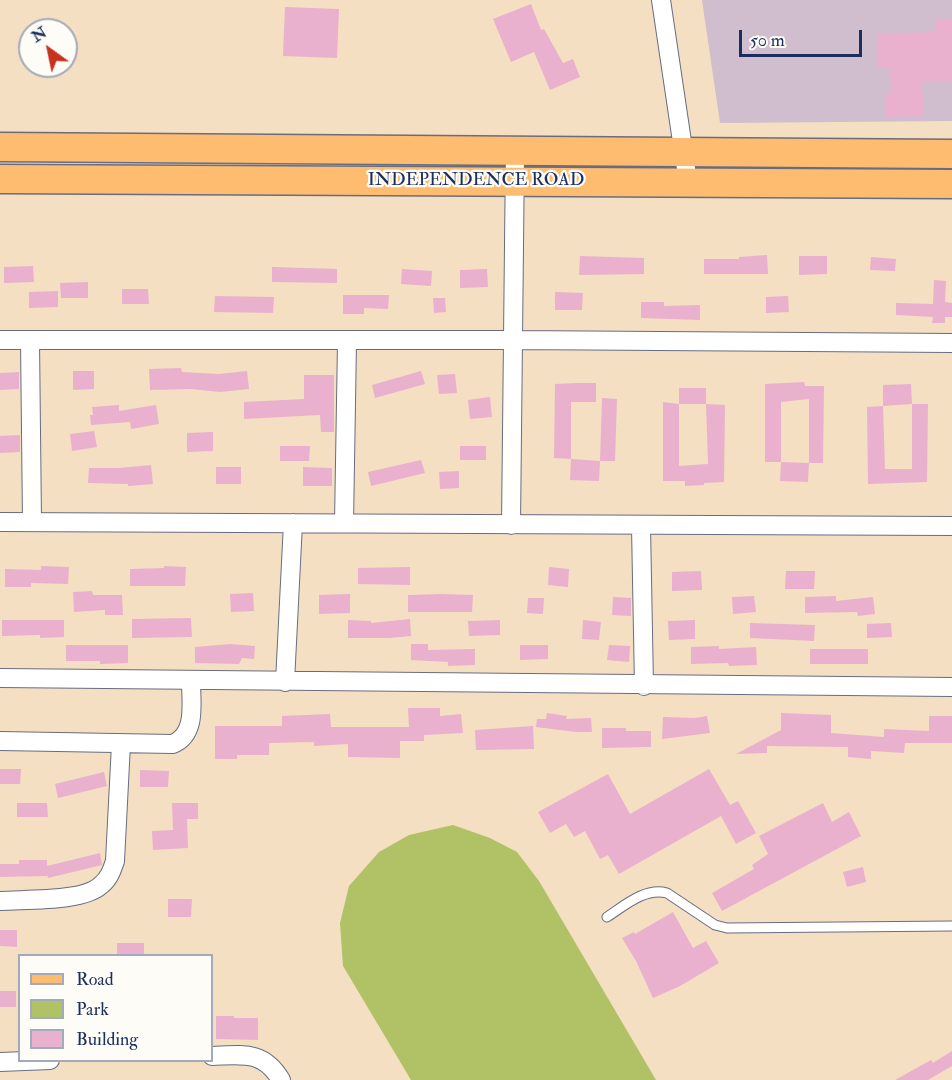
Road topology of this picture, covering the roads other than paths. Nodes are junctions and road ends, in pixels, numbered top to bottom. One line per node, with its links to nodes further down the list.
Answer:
1 (661, 0): 5 (street)
2 (0, 147): 3 (main road, INDEPENDENCE ROAD)
3 (283, 150): 4 (main road, INDEPENDENCE ROAD); 8 (main road)
4 (515, 152): 5 (main road, INDEPENDENCE ROAD); 9 (street)
5 (684, 152): 6 (main road, INDEPENDENCE ROAD); 10 (street)
6 (952, 154)
7 (0, 179): 8 (main road, INDEPENDENCE ROAD)
8 (283, 181): 9 (main road, INDEPENDENCE ROAD)
9 (514, 182): 10 (main road, INDEPENDENCE ROAD); 14 (street)
10 (688, 182): 11 (main road, INDEPENDENCE ROAD)
11 (952, 184)
12 (0, 340): 13 (street)
13 (30, 340): 15 (street); 18 (street)
14 (513, 340): 15 (street); 16 (street); 21 (street)
15 (347, 342): 20 (street)
16 (952, 343)
17 (0, 522): 18 (street)
18 (32, 522): 19 (street)
19 (293, 523): 20 (street); 26 (street)
20 (344, 523): 21 (street)
21 (511, 525): 22 (street)
22 (641, 526): 23 (street); 27 (street)
23 (952, 526)
24 (0, 678): 25 (street)
25 (191, 681): 26 (street); 30 (street)
26 (285, 682): 27 (street)
27 (644, 686): 28 (street)
28 (952, 687)
29 (0, 741): 30 (street)
30 (122, 744): 31 (street)
31 (0, 901)
32 (607, 917): 33 (lane)
33 (952, 926)
34 (213, 1056): 37 (street)
35 (18, 1061): 36 (street)
36 (0, 1062)
37 (281, 1080)

